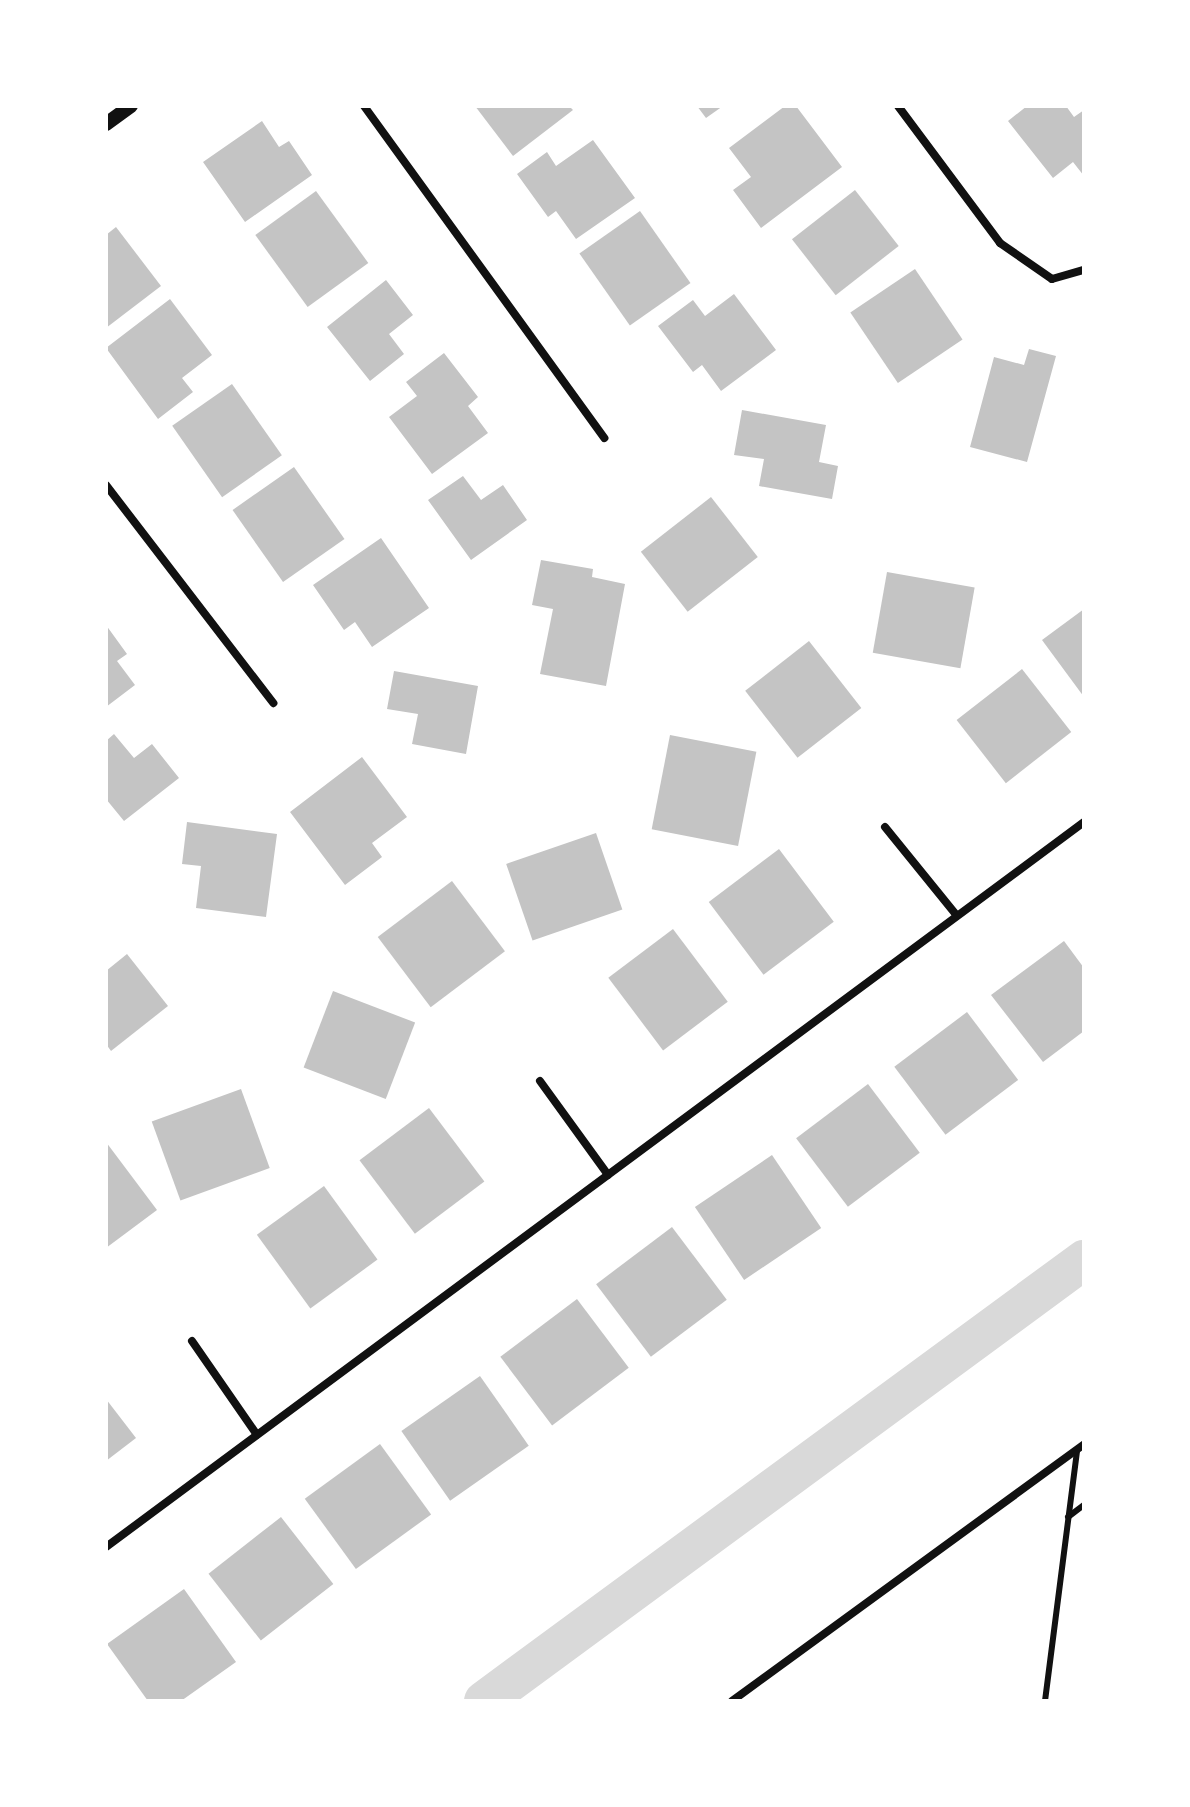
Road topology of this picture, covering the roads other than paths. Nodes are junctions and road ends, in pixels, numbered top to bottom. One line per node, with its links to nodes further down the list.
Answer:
1 (131, 106): 4 (street)
2 (364, 106): 6 (street)
3 (898, 106): 5 (street)
4 (106, 124)
5 (1084, 270)
6 (604, 438)
7 (106, 485): 8 (street)
8 (273, 703)
9 (1084, 822): 11 (street)
10 (885, 827): 11 (street)
11 (957, 916): 13 (street)
12 (540, 1081): 13 (street)
13 (608, 1175): 15 (street)
14 (192, 1341): 15 (street)
15 (257, 1435): 19 (street)
16 (1081, 1447): 18 (lane); 20 (street)
17 (1084, 1505): 18 (lane)
18 (1068, 1517): 21 (lane)
19 (106, 1547)
20 (732, 1701)
21 (1045, 1701)

